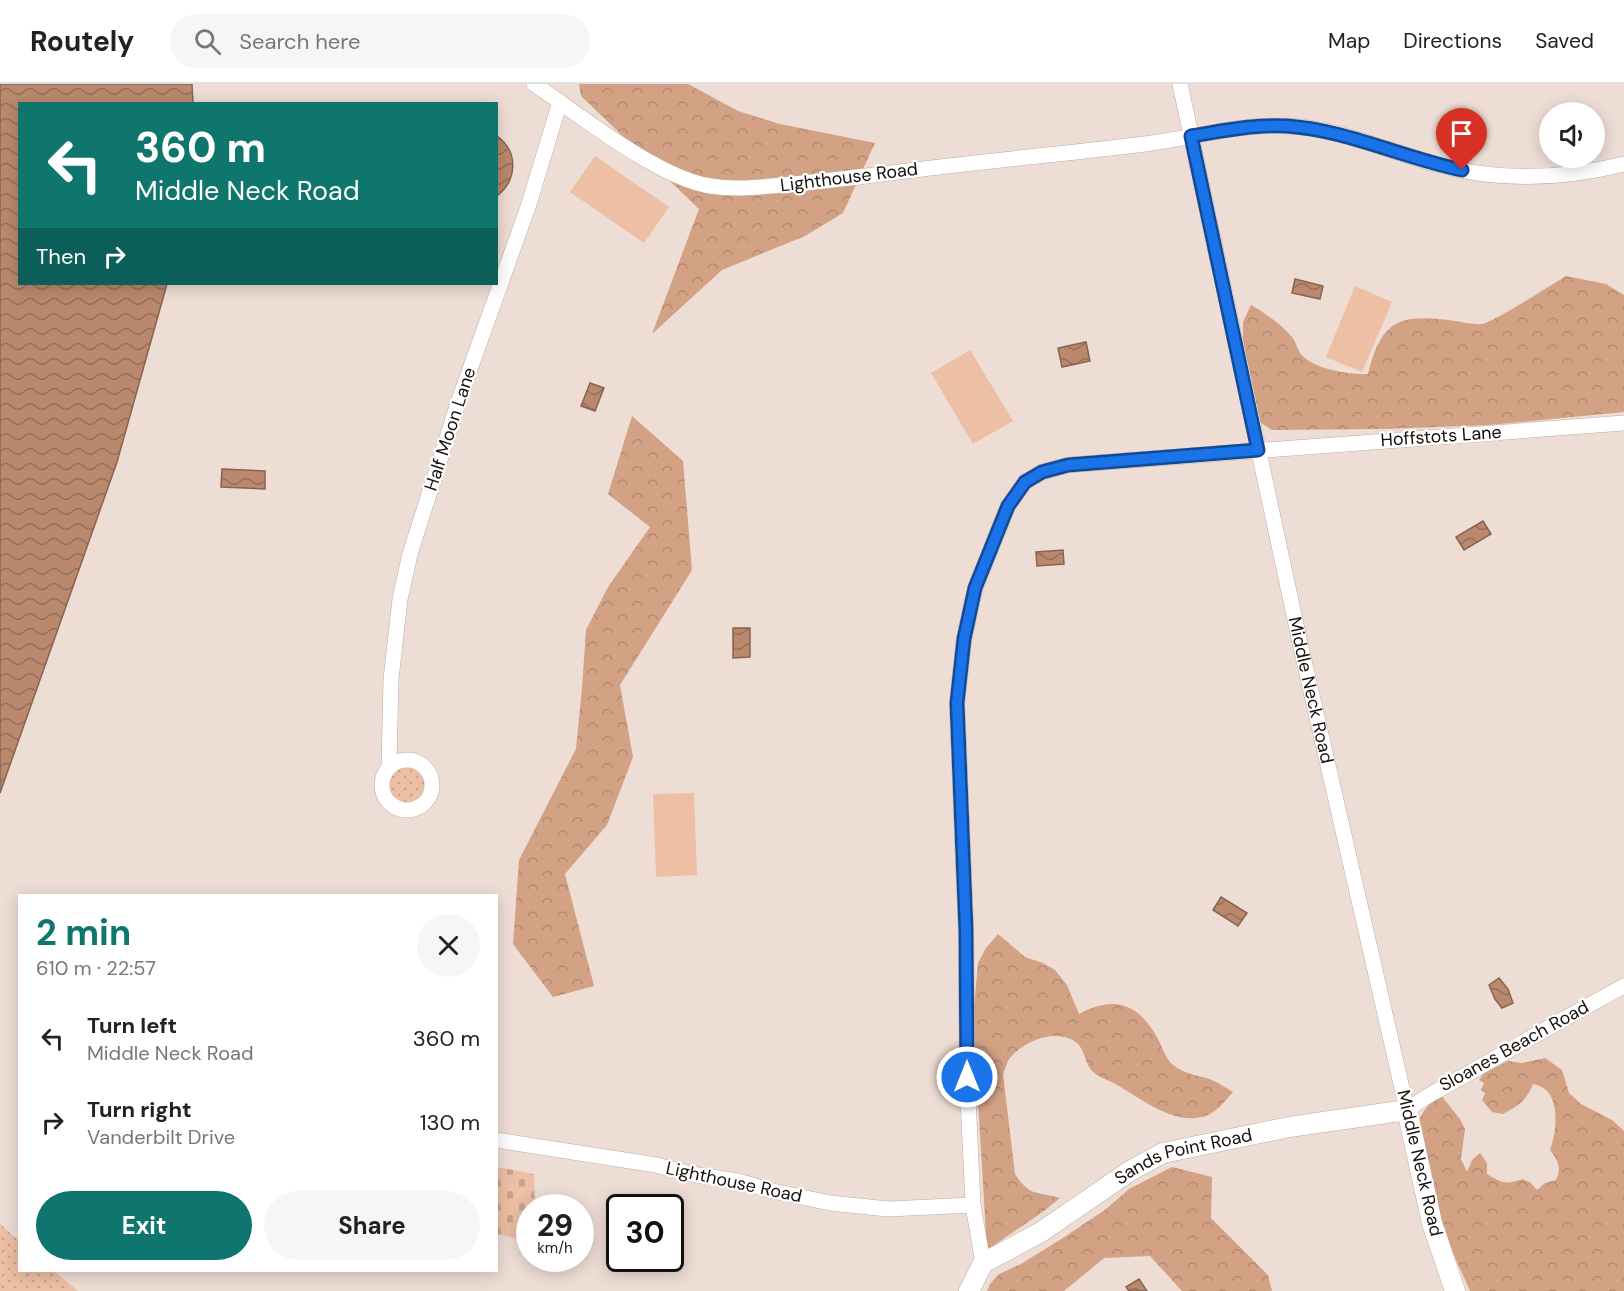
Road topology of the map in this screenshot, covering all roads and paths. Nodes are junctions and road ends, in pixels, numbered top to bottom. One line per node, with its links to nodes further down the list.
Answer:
1 (534, 84): 3 (street, Lighthouse Road)
2 (1180, 84): 4 (street, Middle Neck Road)
3 (560, 102): 4 (street, Lighthouse Road); 8 (street, Half Moon Lane)
4 (1191, 136): 5 (street, Lighthouse Road); 7 (street, Middle Neck Road)
5 (1624, 164)
6 (1624, 423): 7 (street, Hoffstots Lane)
7 (1258, 450): 10 (street, Middle Neck Road); 12 (street, Hoffstots Lane)
8 (389, 767)
9 (1624, 986): 10 (street, Sloanes Beach Road)
10 (1407, 1110): 13 (main road, Sands Point Road); 15 (main road, Middle Neck Road)
11 (498, 1140): 12 (street, Lighthouse Road)
12 (974, 1205): 13 (street)
13 (983, 1263): 14 (main road)
14 (969, 1291)
15 (1455, 1291)

